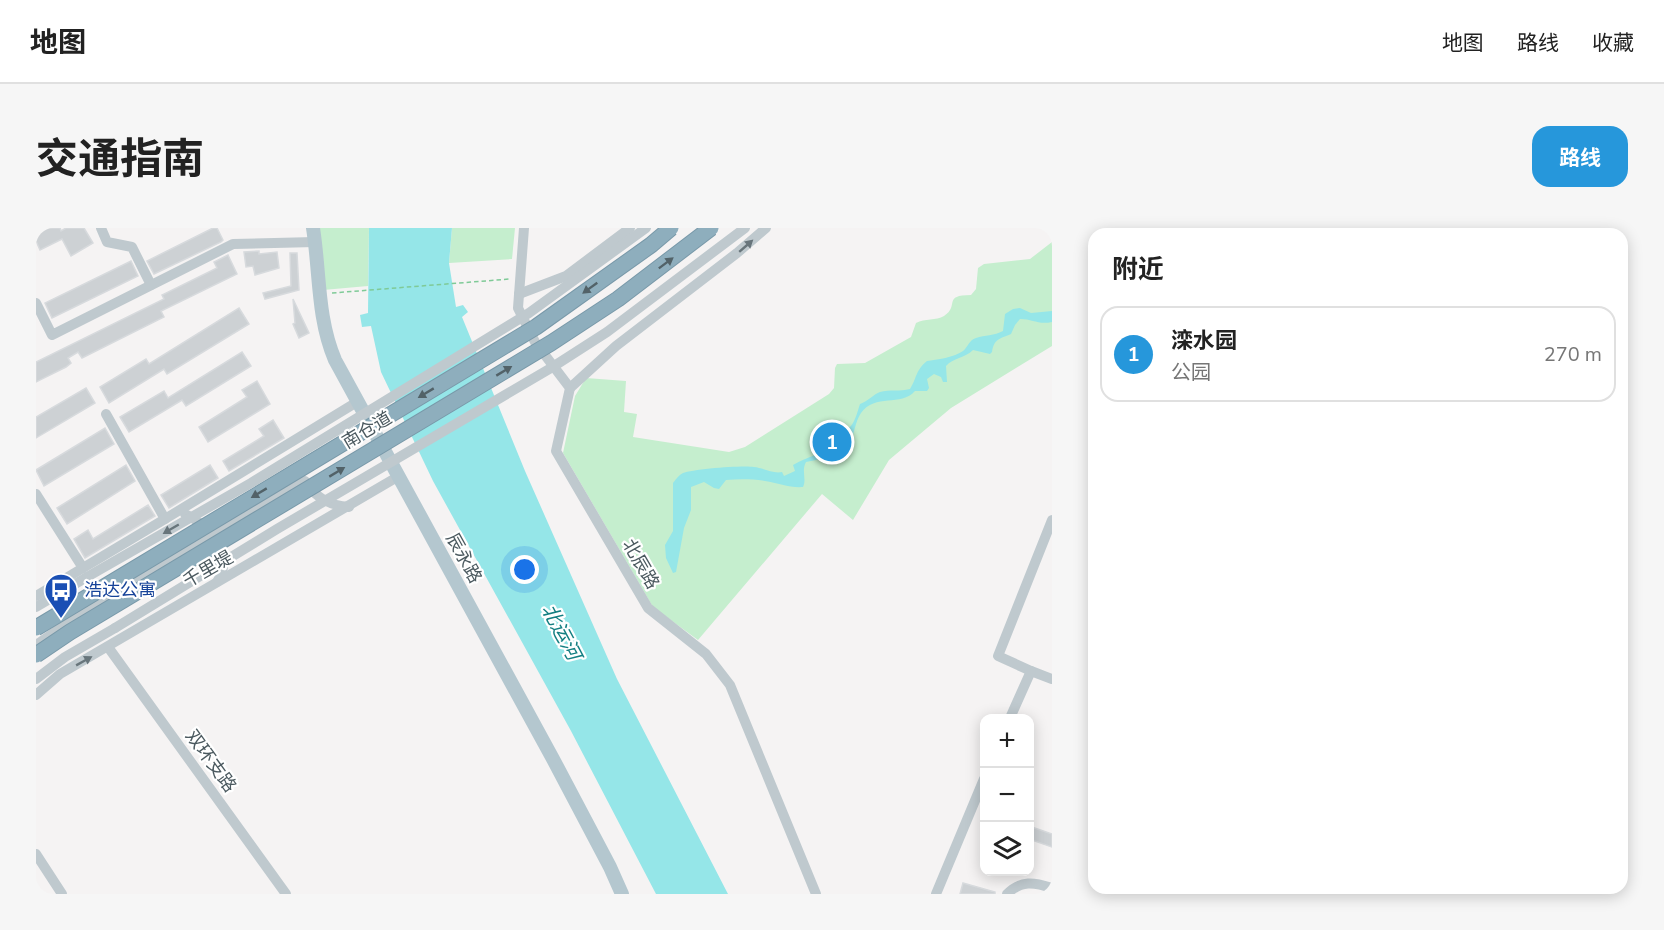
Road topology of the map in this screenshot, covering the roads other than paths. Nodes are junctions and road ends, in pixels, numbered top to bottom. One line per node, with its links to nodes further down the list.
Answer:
1 (101, 228): 10 (street)
2 (524, 228): 11 (street)
3 (630, 228): 11 (street)
4 (646, 228): 25 (street, one-way to 25, bridge)
5 (671, 228): 29 (highway, 南仓道, one-way to 29, bridge)
6 (711, 228): 32 (highway, 南仓道, one-way to 6, bridge)
7 (745, 228): 34 (street, bridge)
8 (766, 228): 13 (street, one-way to 8)
9 (313, 235): 10 (street); 14 (main road, 辰永路); 14 (main road, 辰永路)
10 (151, 285): 12 (street)
11 (519, 294): 13 (street)
12 (36, 303)
13 (570, 388): 45 (street, 北辰路)
14 (354, 402): 16 (street); 17 (main road, 辰永路)
15 (106, 414): 22 (street)
16 (307, 432): 18 (street); 21 (street)
17 (398, 477): 20 (street, 千里堤); 43 (main road, 辰永路); 44 (main road, 辰永路)
18 (305, 481): 20 (street); 24 (street)
19 (36, 494): 25 (street)
20 (349, 507): 26 (street, 千里堤)
21 (178, 512): 22 (street); 24 (street)
22 (165, 519): 25 (street)
23 (1052, 520): 33 (street)
24 (213, 537): 26 (street); 30 (street)
25 (85, 572): 27 (street); 28 (street)
26 (217, 582): 31 (street, 千里堤)
27 (36, 596)
28 (36, 607)
29 (36, 628)
30 (36, 645)
31 (108, 647): 36 (street, 千里堤, one-way to 31); 42 (street, 双环支路)
32 (36, 655)
33 (1030, 671): 35 (street); 37 (street)
34 (36, 679)
35 (1052, 679)
36 (36, 694)
37 (1012, 714)
38 (980, 789): 46 (street)
39 (36, 854): 41 (street)
40 (1052, 888): 47 (street)
41 (62, 894)
42 (286, 894)
43 (616, 894)
44 (622, 894)
45 (816, 894)
46 (936, 894)
47 (1007, 894)

